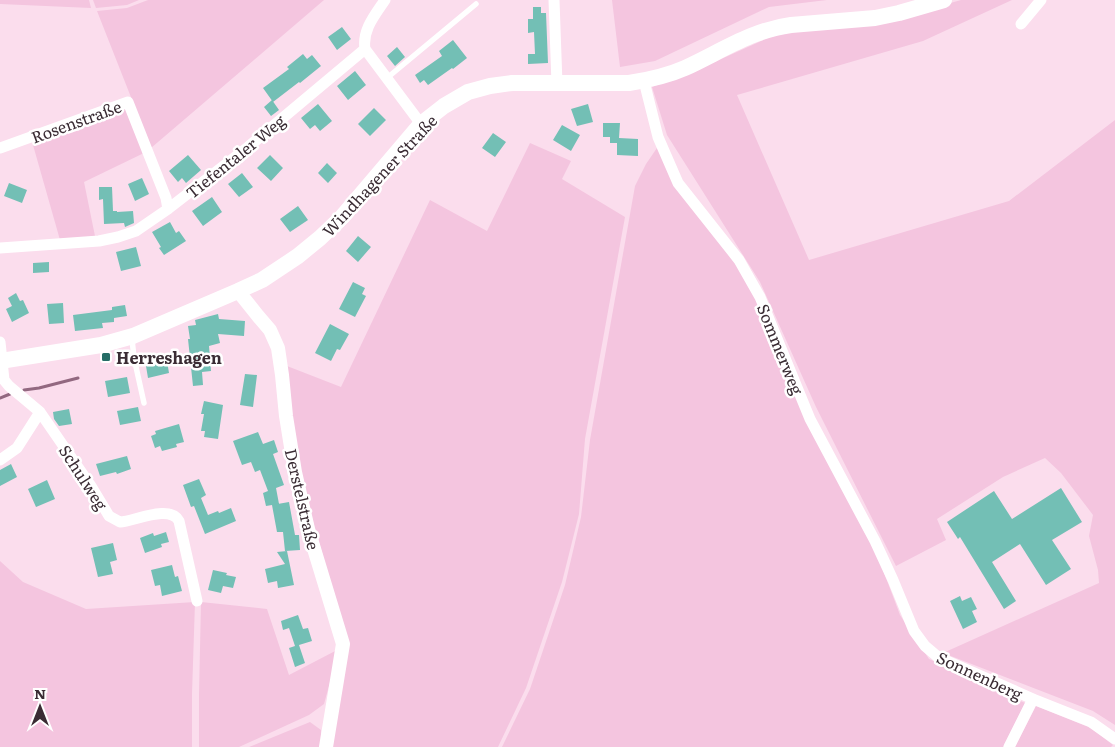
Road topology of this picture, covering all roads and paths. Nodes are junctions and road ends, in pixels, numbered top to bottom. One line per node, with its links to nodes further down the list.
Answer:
1 (385, 0): 7 (street)
2 (554, 0): 10 (street)
3 (944, 0): 9 (main road, Windhagener Straße)
4 (1042, 0): 6 (street)
5 (476, 4): 8 (lane)
6 (1021, 24)
7 (365, 49): 8 (street); 13 (street, Tiefentaler Weg)
8 (387, 78): 11 (street)
9 (644, 81): 10 (main road, Windhagener Straße); 24 (street, Sommerweg)
10 (557, 84): 11 (main road, Windhagener Straße)
11 (421, 124): 15 (main road, Windhagener Straße)
12 (0, 148): 13 (street, Rosenstraße)
13 (168, 210): 14 (street, Tiefentaler Weg)
14 (0, 248)
15 (238, 291): 16 (main road, Windhagener Straße); 27 (street, Derstelstraße)
16 (131, 337): 18 (main road, Windhagener Straße); 20 (lane)
17 (0, 342): 18 (street, Schulweg)
18 (1, 361): 19 (street, Schulweg)
19 (2, 380): 21 (street, Schulweg)
20 (144, 404)
21 (40, 412): 22 (street); 23 (street, Schulweg)
22 (0, 460)
23 (197, 601)
24 (911, 624): 25 (street, Sonnenberg)
25 (1033, 699): 26 (street, Sonnenberg); 28 (street, Sonnenberg)
26 (1115, 739)
27 (326, 747)
28 (1009, 747)

